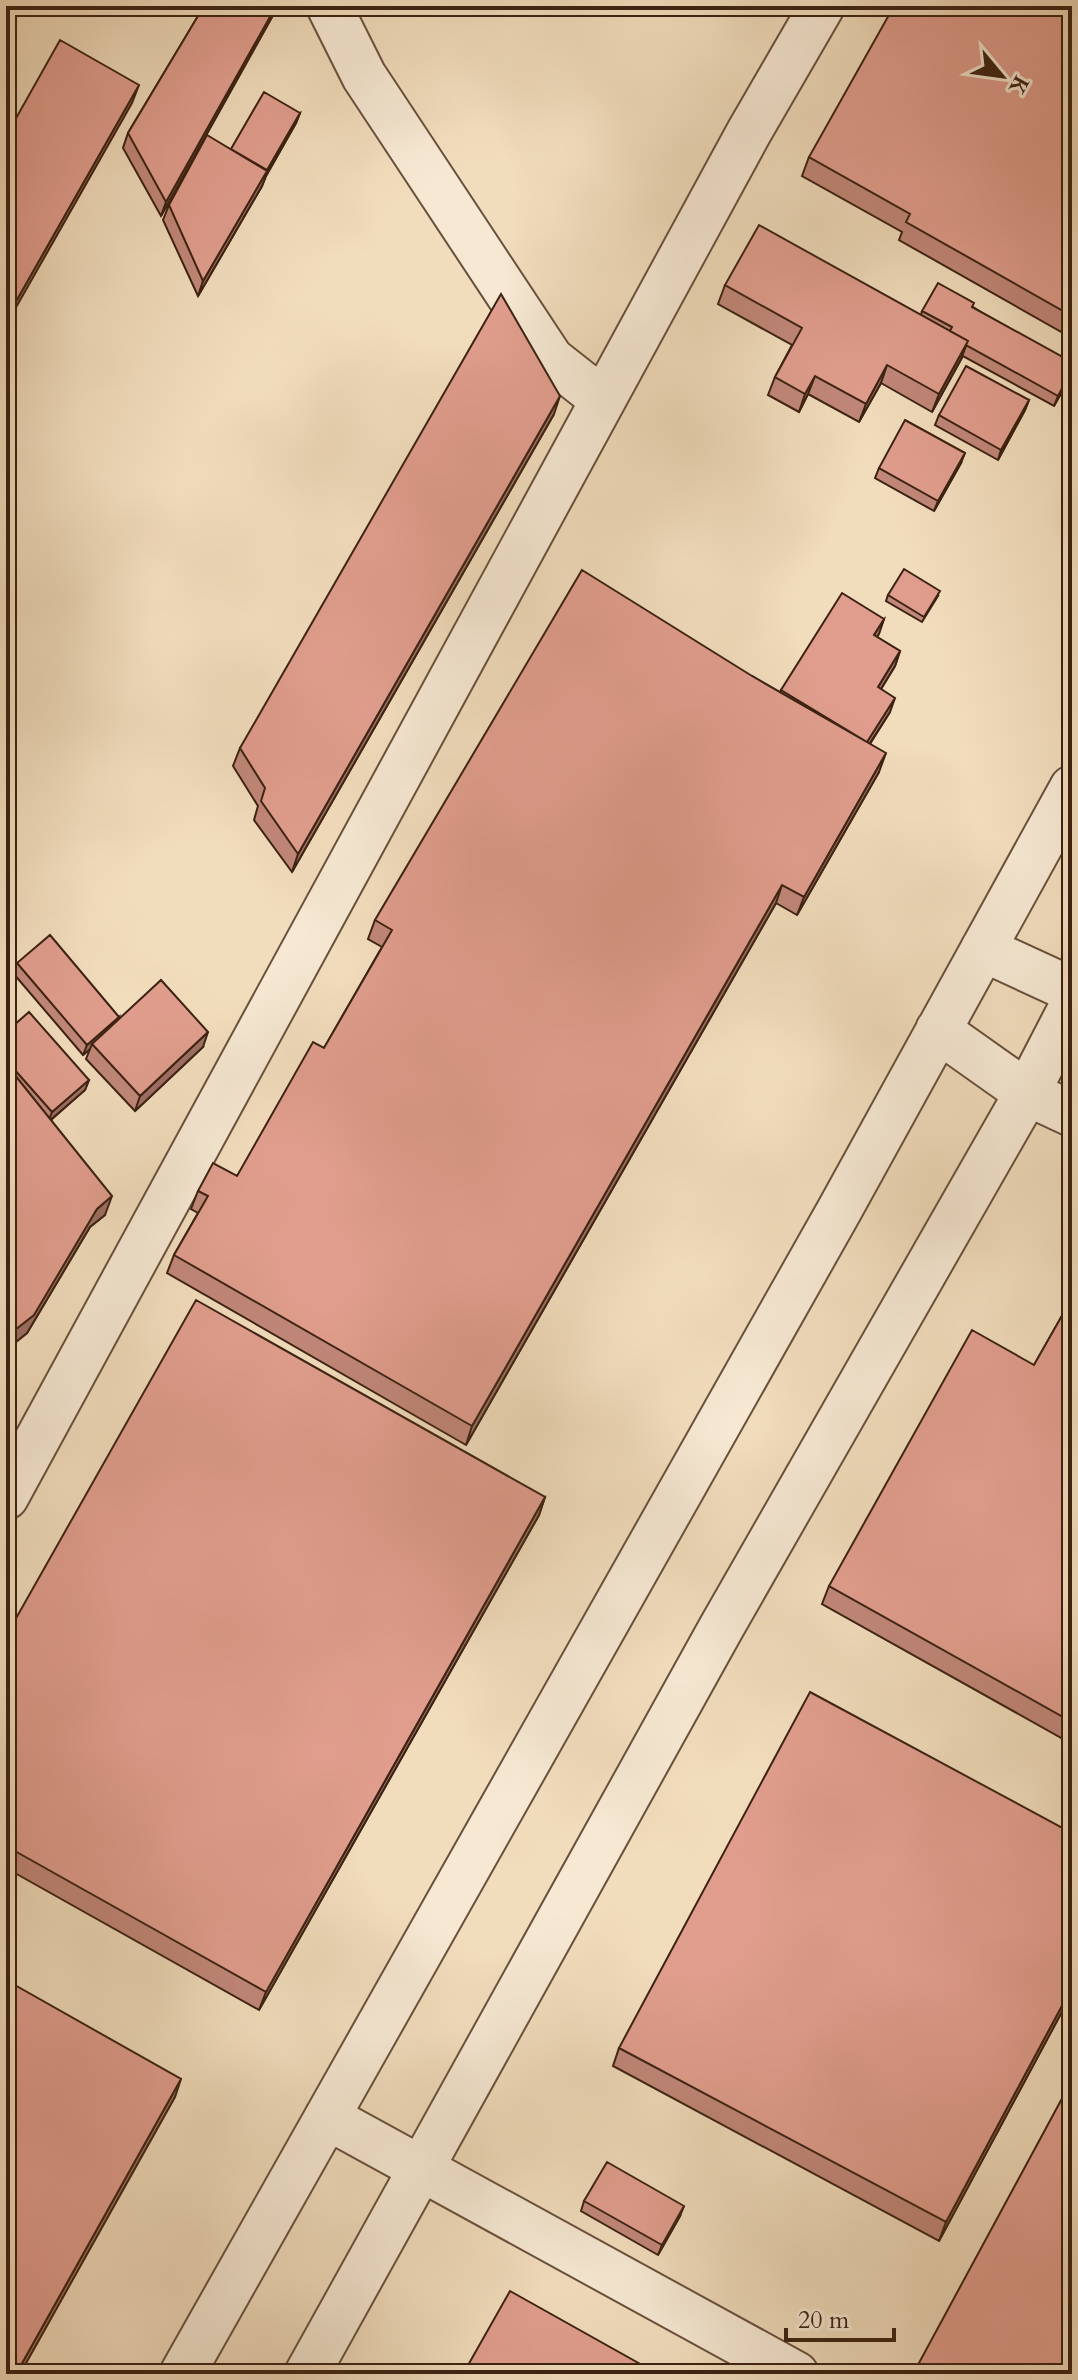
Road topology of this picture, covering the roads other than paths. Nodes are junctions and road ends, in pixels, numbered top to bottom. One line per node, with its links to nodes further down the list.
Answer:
1 (329, 6): 3 (street)
2 (822, 6): 3 (street)
3 (603, 400): 11 (street)
4 (1072, 788): 5 (street)
5 (983, 949): 6 (street); 8 (street)
6 (1072, 990)
7 (1072, 1006): 9 (street)
8 (938, 1030): 9 (street); 12 (street)
9 (1027, 1093): 10 (street); 13 (street)
10 (1072, 1114)
11 (6, 1497)
12 (327, 2117): 13 (street); 14 (street)
13 (421, 2170): 15 (street); 16 (street)
14 (182, 2374)
15 (307, 2374)
16 (796, 2374)

